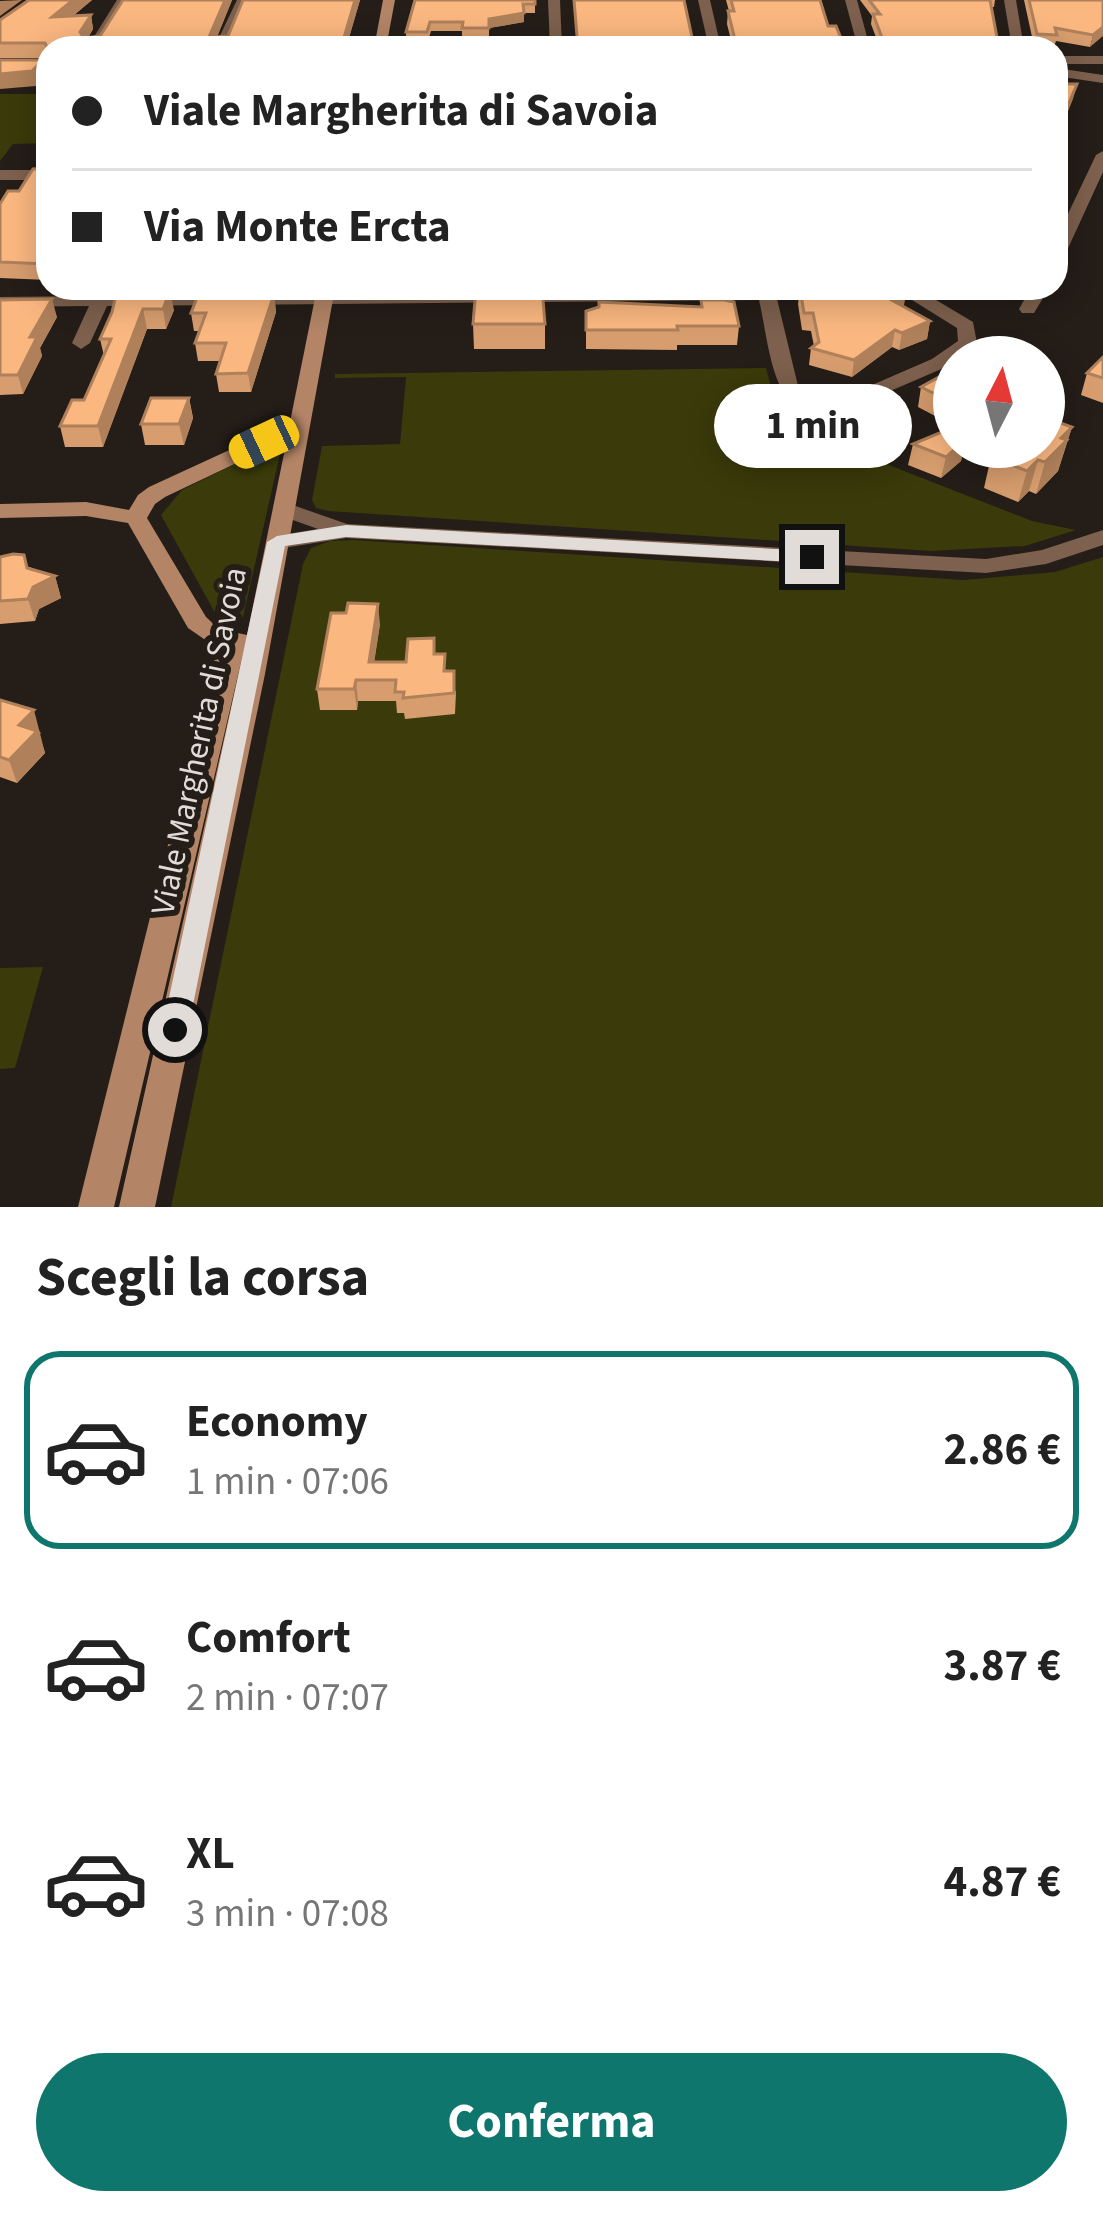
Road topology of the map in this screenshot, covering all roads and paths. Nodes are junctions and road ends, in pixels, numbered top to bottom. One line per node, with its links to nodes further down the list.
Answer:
1 (123, 0): 8 (street)
2 (243, 0): 9 (street)
3 (389, 0): 10 (street)
4 (554, 0): 11 (street)
5 (704, 0): 12 (street)
6 (851, 0): 13 (street)
7 (1010, 0): 14 (street)
8 (100, 36)
9 (226, 36)
10 (382, 36)
11 (556, 36)
12 (712, 36)
13 (861, 36)
14 (1016, 36)
15 (1068, 60): 16 (street)
16 (1103, 60)
17 (0, 66): 18 (street)
18 (36, 66)
19 (1068, 74): 20 (street)
20 (1103, 79)
21 (1103, 154): 24 (street)
22 (3, 173): 23 (street)
23 (36, 174)
24 (1068, 216)
25 (36, 300): 31 (street)
26 (102, 300): 33 (street)
27 (322, 300): 34 (street, Viale Margherita di Savoia)
28 (767, 300): 29 (street)
29 (924, 300)
30 (1033, 300): 32 (street)
31 (0, 302)
32 (1028, 309)
33 (81, 343)
34 (290, 434): 35 (street); 37 (street, Viale Margherita di Savoia)
35 (157, 493): 36 (street); 39 (street)
36 (55, 509): 38 (street); 39 (street)
37 (284, 509): 40 (street); 42 (street, Viale Margherita di Savoia)
38 (0, 511)
39 (136, 518): 44 (street)
40 (346, 531): 41 (street); 42 (street)
41 (1103, 538)
42 (277, 542): 43 (street, Viale Margherita di Savoia)
43 (258, 627): 44 (street); 46 (street, Viale Margherita di Savoia)
44 (224, 640): 45 (street, Viale Margherita di Savoia)
45 (96, 1207)
46 (137, 1207)

